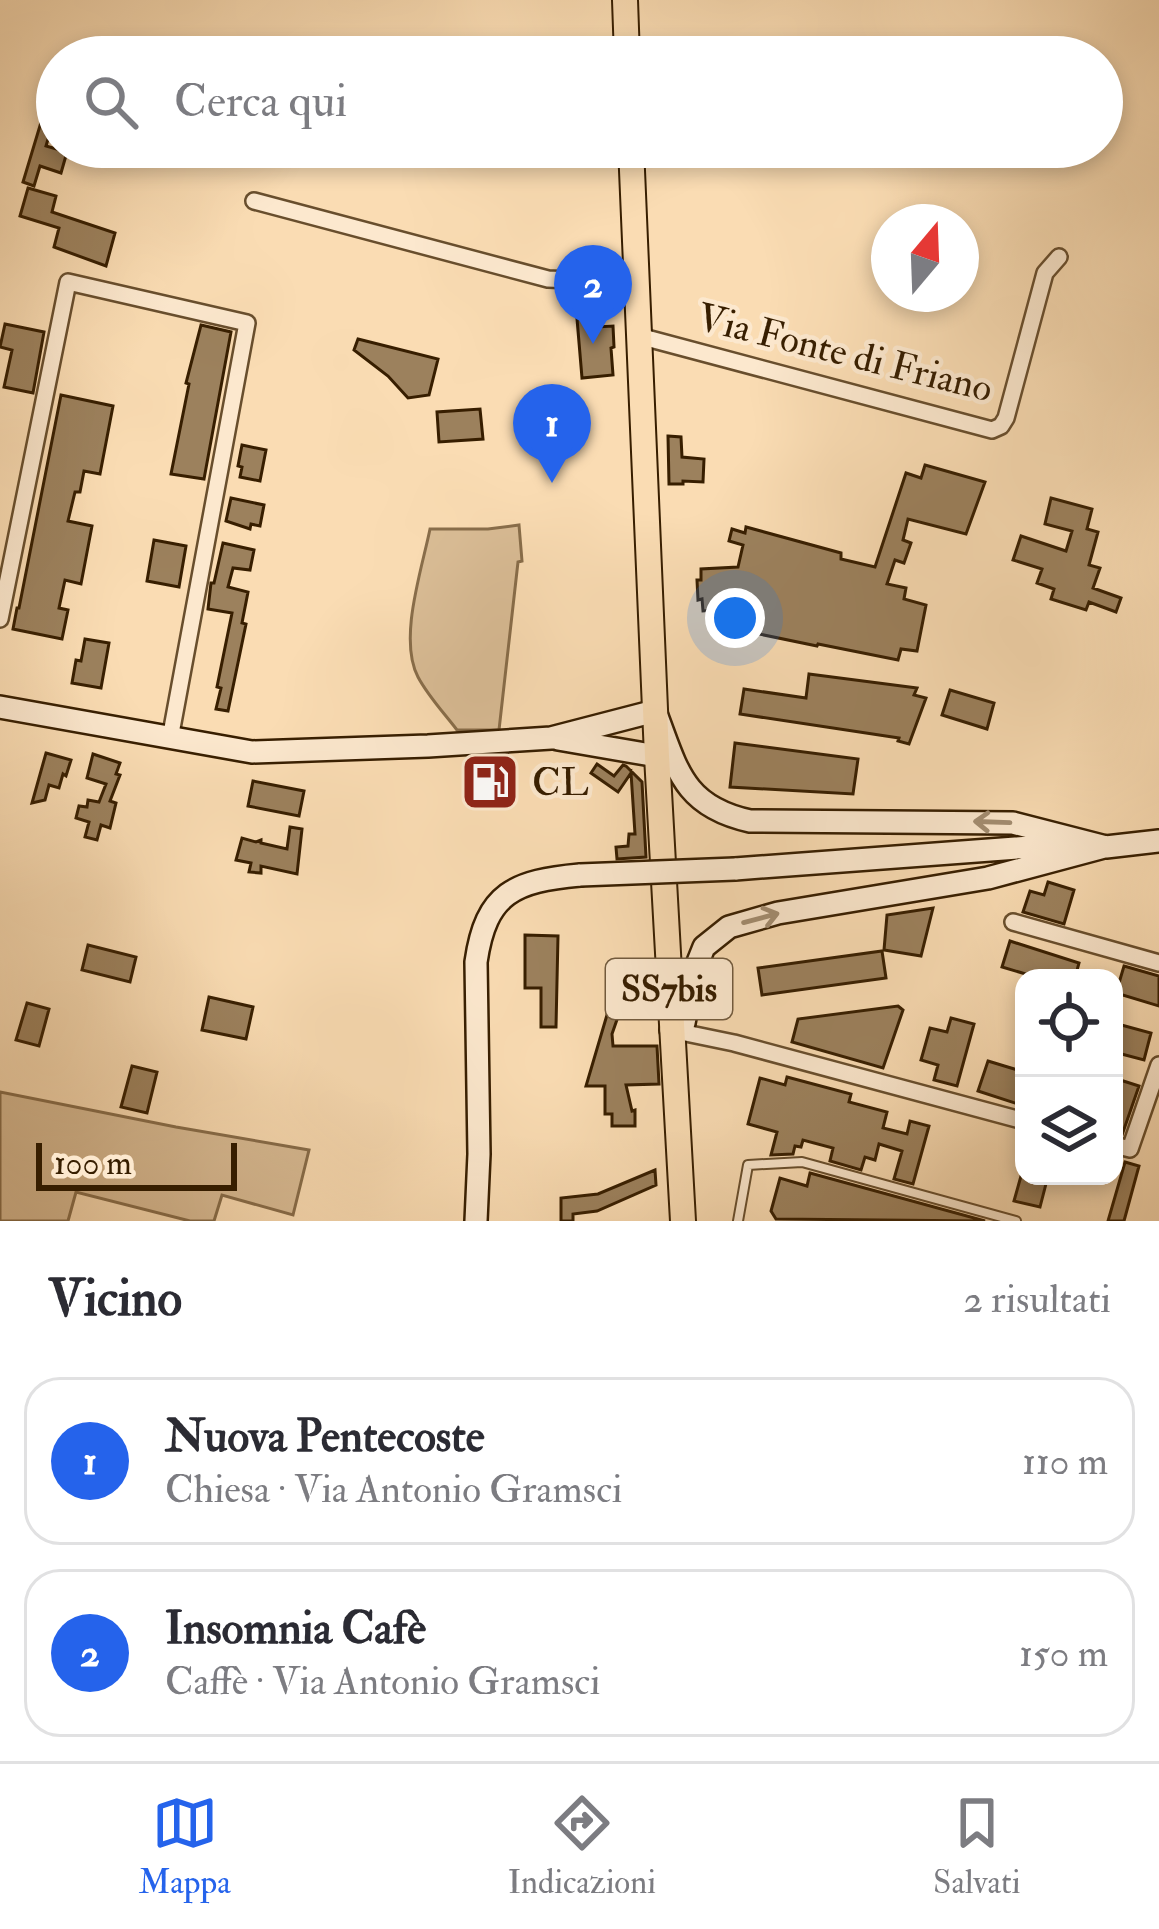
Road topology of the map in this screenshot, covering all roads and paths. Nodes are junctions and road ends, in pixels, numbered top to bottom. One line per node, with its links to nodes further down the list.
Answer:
1 (625, 0): 2 (main road)
2 (626, 36)
3 (632, 168): 6 (main road, SS7bis)
4 (254, 201): 6 (street)
5 (1060, 257): 7 (street, Via Fonte di Friano)
6 (637, 283): 7 (main road, SS7bis)
7 (639, 336): 10 (main road, SS7bis)
8 (0, 619): 12 (street)
9 (0, 707): 12 (street)
10 (655, 710): 11 (street); 13 (main road, SS7bis); 15 (street, one-way to 10)
11 (551, 738): 12 (street); 13 (street)
12 (170, 739)
13 (657, 756): 18 (main road, SS7bis)
14 (1159, 842): 15 (street)
15 (1106, 847): 18 (street, one-way to 15); 22 (street, bridge)
16 (1013, 922): 17 (street)
17 (1159, 963)
18 (671, 1030): 20 (street); 23 (main road, SS7bis)
19 (1159, 1065): 21 (street)
20 (1015, 1118)
21 (1123, 1147)
22 (476, 1221)
23 (683, 1221)
24 (738, 1221): 25 (lane)
25 (1016, 1221)

